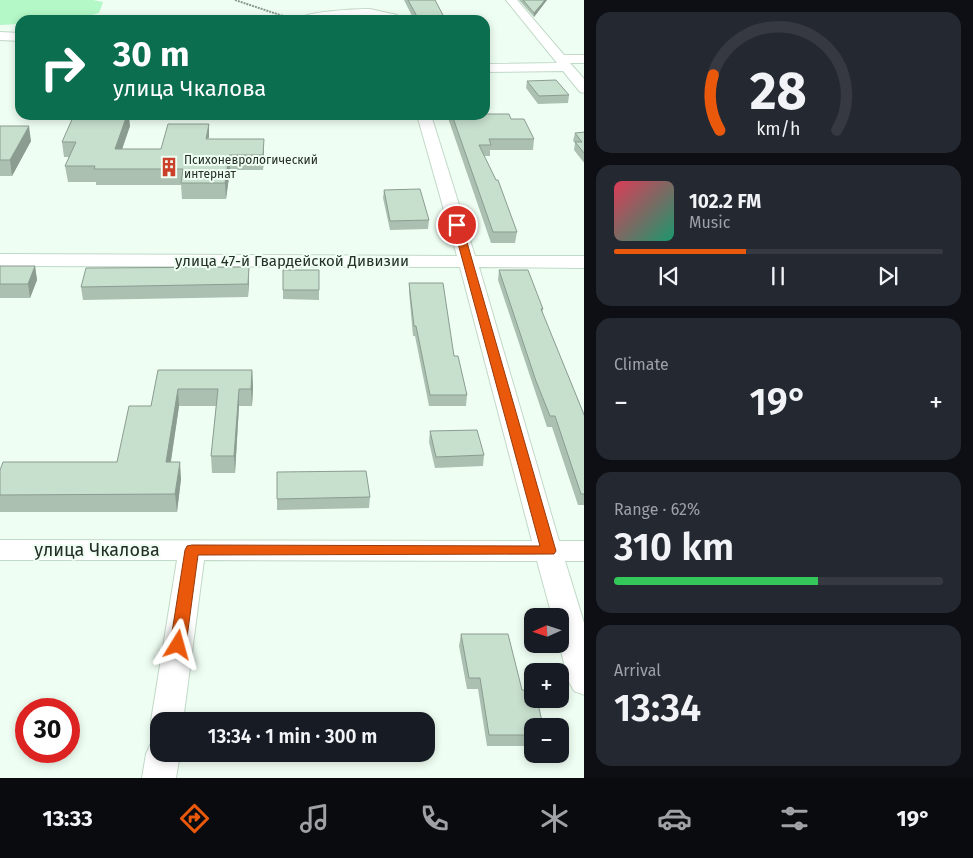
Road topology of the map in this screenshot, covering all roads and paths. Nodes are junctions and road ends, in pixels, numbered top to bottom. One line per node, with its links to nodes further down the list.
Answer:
1 (235, 0): 3 (path)
2 (511, 0): 9 (street)
3 (280, 15)
4 (333, 15): 5 (street)
5 (387, 15)
6 (0, 36): 7 (street)
7 (15, 36)
8 (584, 58): 9 (street)
9 (562, 63): 10 (street); 11 (street)
10 (490, 68)
11 (584, 89)
12 (425, 120): 14 (street)
13 (0, 260): 14 (street, улица 47-й Гвардейской Дивизии)
14 (468, 262): 15 (street, улица 47-й Гвардейской Дивизии); 18 (street)
15 (584, 262)
16 (0, 550): 17 (street, улица Чкалова)
17 (192, 550): 18 (street, улица Чкалова); 21 (street)
18 (549, 551): 19 (street, улица Чкалова); 20 (street)
19 (584, 551)
20 (584, 682)
21 (168, 712)
22 (162, 762): 23 (street)
23 (159, 778)

